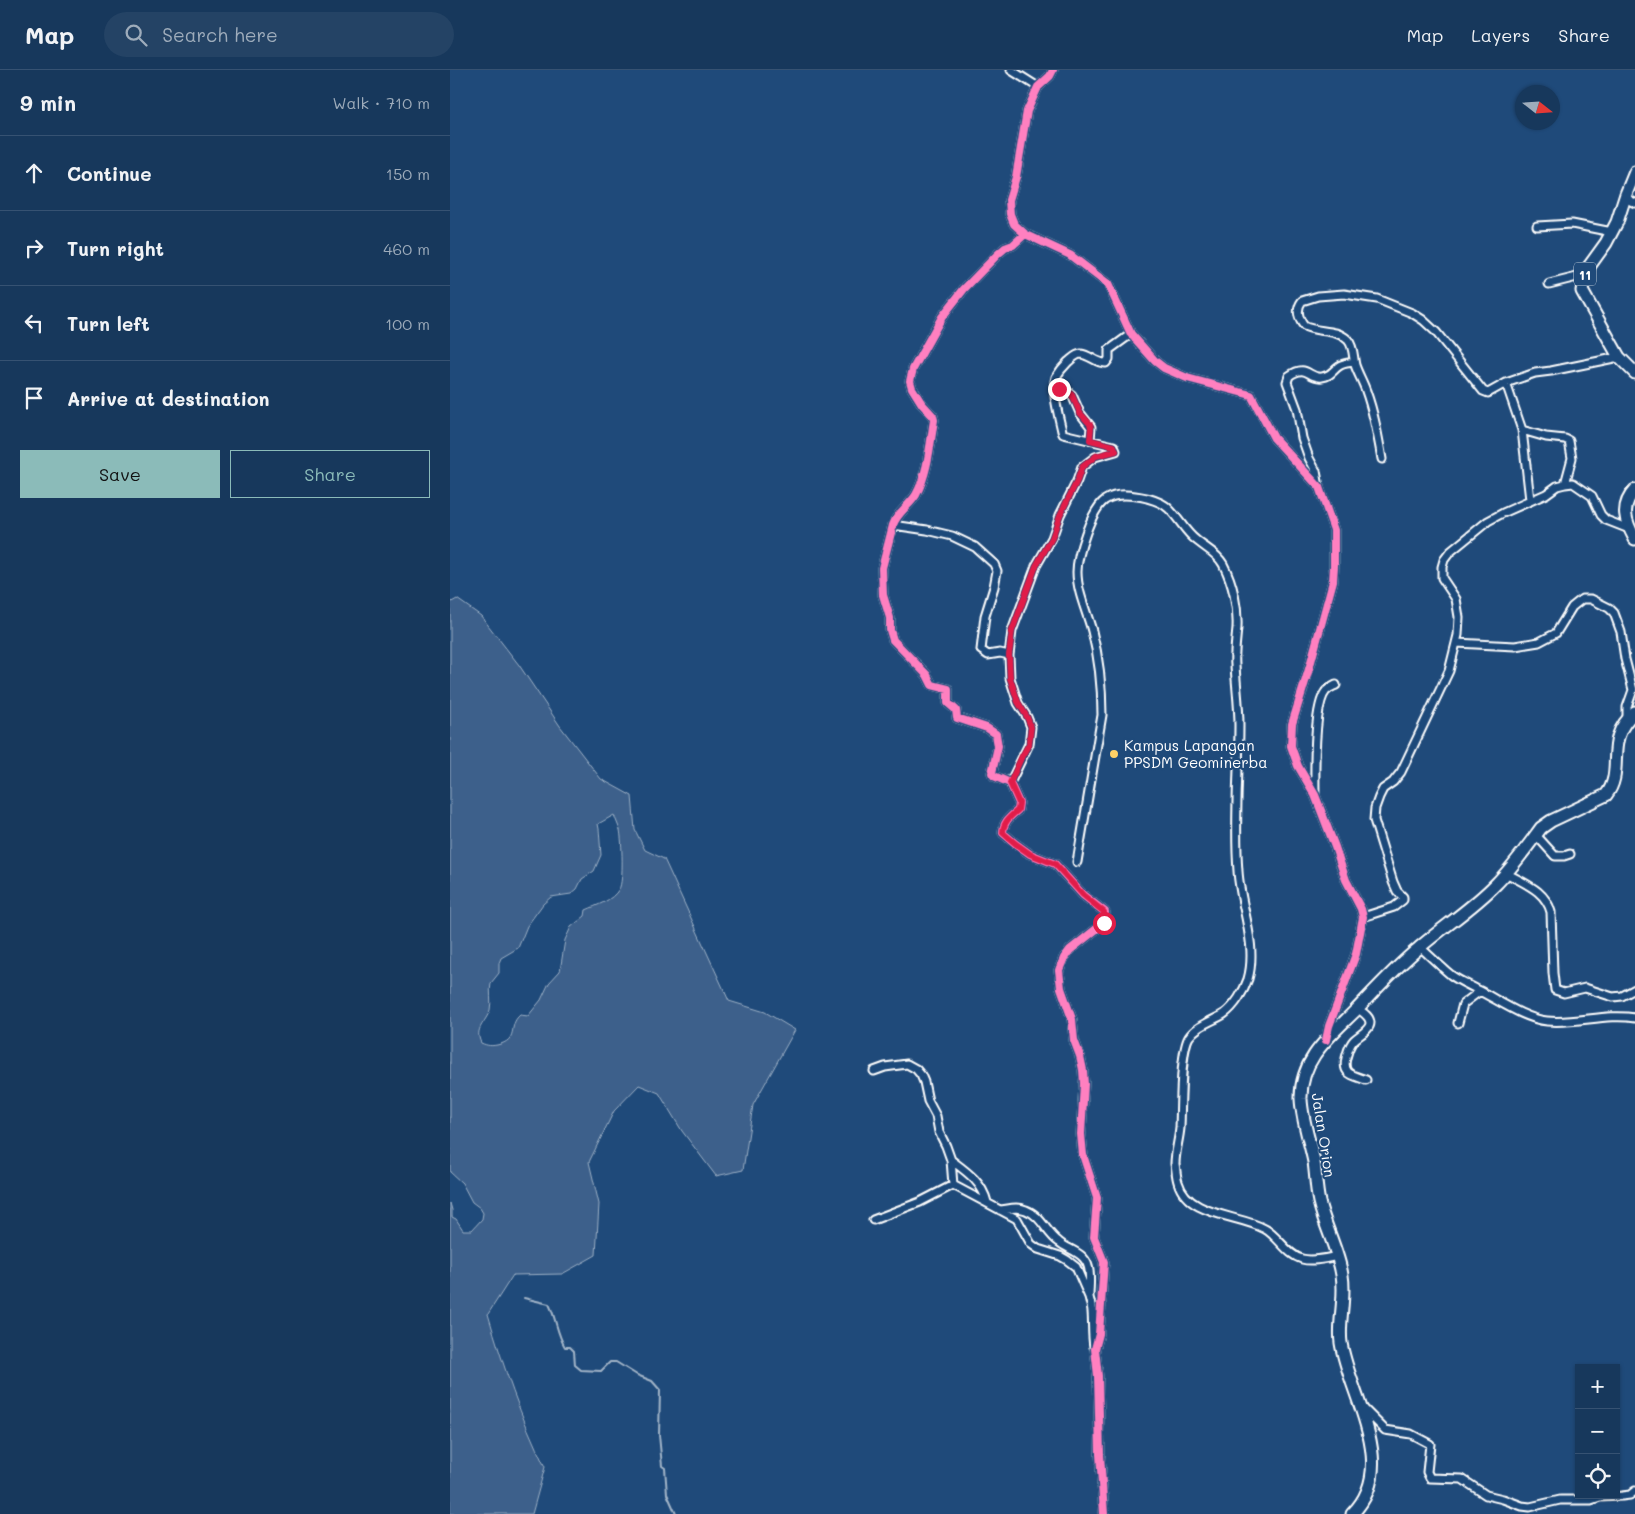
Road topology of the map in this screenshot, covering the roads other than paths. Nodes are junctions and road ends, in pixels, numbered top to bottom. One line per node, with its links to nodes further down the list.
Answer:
1 (1011, 70): 3 (street)
2 (1053, 70): 3 (street)
3 (1038, 87): 8 (street)
4 (1635, 172): 5 (highway, 11)
5 (1630, 201): 7 (highway, 11)
6 (1537, 226): 7 (street)
7 (1612, 232): 9 (highway, 11)
8 (1025, 234): 11 (street); 24 (street)
9 (1585, 276): 10 (street); 12 (highway, 11)
10 (1549, 284)
11 (1130, 334): 16 (street); 21 (street)
12 (1620, 357): 14 (highway, 11); 15 (street)
13 (1354, 362): 15 (street); 19 (street); 21 (street)
14 (1633, 368)
15 (1506, 383): 17 (street)
16 (1056, 387): 18 (street); 18 (street)
17 (1522, 430): 20 (street); 23 (street)
18 (1090, 440): 27 (street)
19 (1382, 459)
20 (1565, 484): 23 (street); 25 (street)
21 (1319, 487): 31 (street)
22 (1635, 490): 25 (highway)
23 (1530, 500): 26 (street)
24 (892, 526): 27 (street); 30 (street)
25 (1632, 534)
26 (1456, 643): 29 (street); 36 (street)
27 (1009, 655): 30 (street)
28 (1336, 685): 31 (street)
29 (1631, 716): 32 (highway, Jalan Orion)
30 (1010, 783): 55 (street)
31 (1315, 795): 36 (street)
32 (1536, 835): 33 (street); 35 (highway, Jalan Orion)
33 (1570, 854)
34 (1077, 862): 53 (street)
35 (1506, 874): 37 (highway, Jalan Orion); 38 (street)
36 (1364, 917): 43 (street)
37 (1420, 947): 39 (street); 40 (highway, Jalan Orion)
38 (1635, 989)
39 (1480, 991): 41 (street); 42 (street)
40 (1357, 1008): 43 (highway, Jalan Orion); 45 (street)
41 (1635, 1018)
42 (1458, 1023)
43 (1326, 1040): 53 (highway, Jalan Orion)
44 (874, 1071): 46 (street)
45 (1366, 1080)
46 (951, 1160): 47 (street); 48 (street)
47 (953, 1186): 48 (street); 50 (street)
48 (987, 1202): 49 (street)
49 (1000, 1210): 51 (street); 52 (street)
50 (873, 1220)
51 (1066, 1246): 52 (street); 54 (street)
52 (1044, 1252): 54 (street)
53 (1338, 1256): 56 (highway, Jalan Orion)
54 (1090, 1297): 55 (street)
55 (1095, 1349): 58 (street)
56 (1360, 1405): 57 (street); 59 (highway, Jalan Orion)
57 (1635, 1491)
58 (1104, 1514)
59 (1352, 1514)

